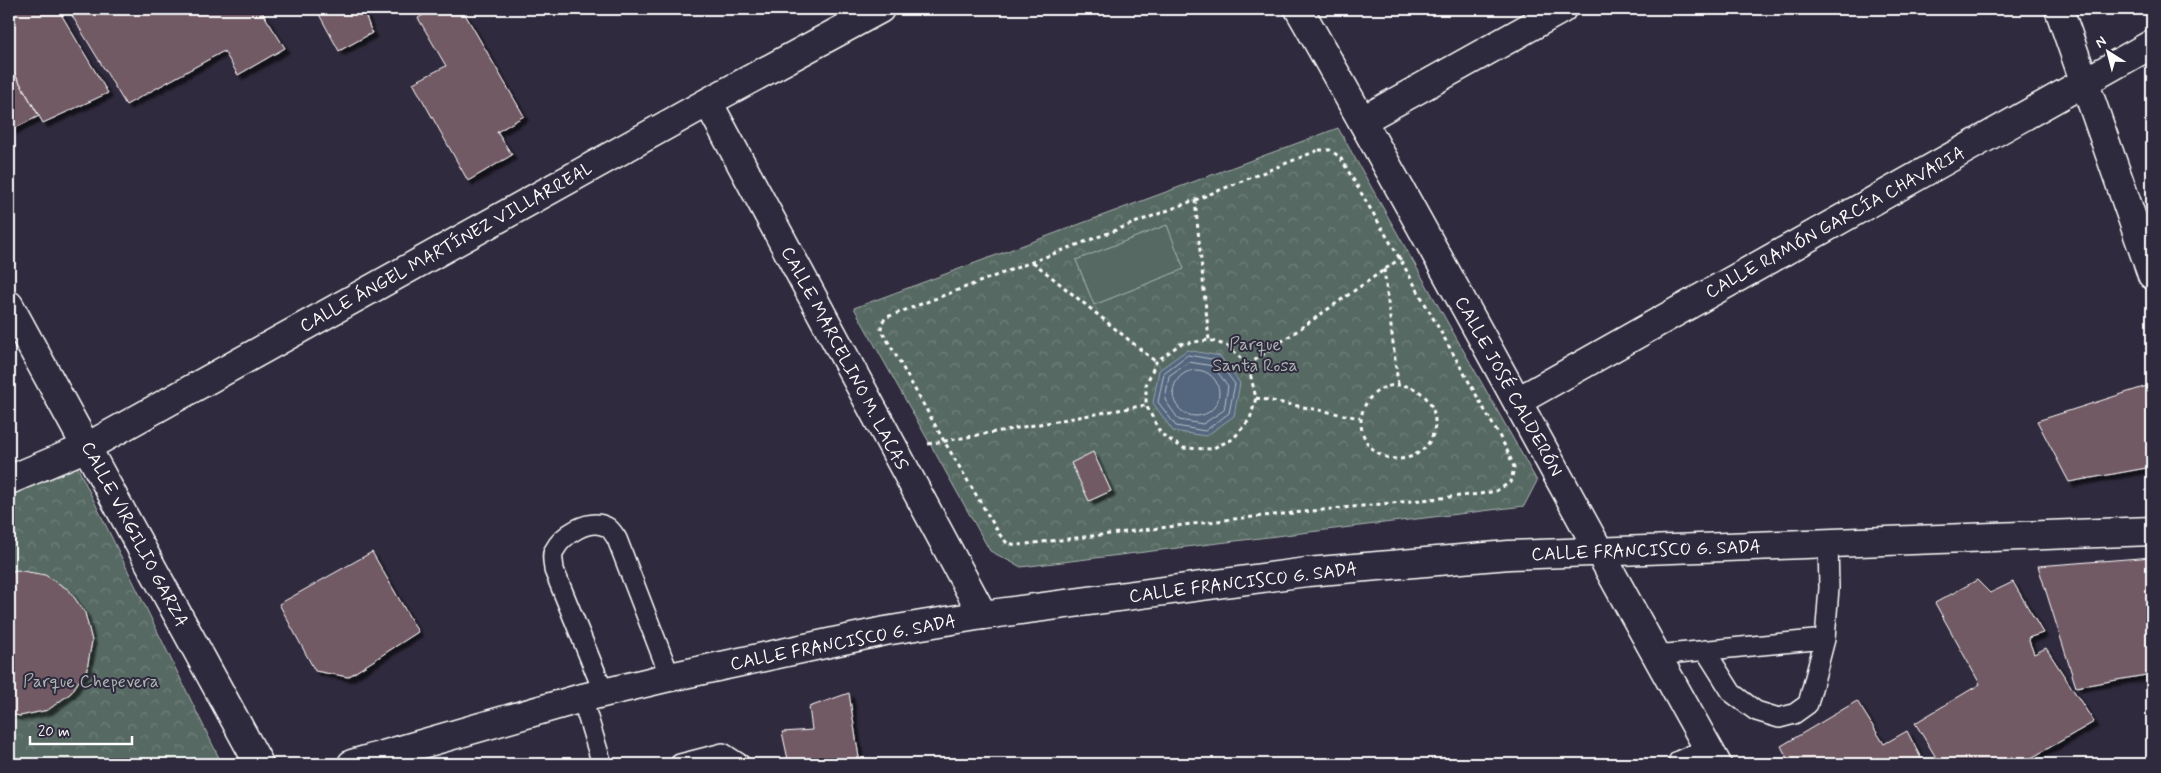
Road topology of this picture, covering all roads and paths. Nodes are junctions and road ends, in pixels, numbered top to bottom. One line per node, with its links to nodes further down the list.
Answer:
1 (880, 9): 7 (street, CALLE ÁNGEL MARTÍNEZ VILLARREAL)
2 (1300, 9): 8 (street, CALLE JOSÉ CALDERÓN)
3 (1562, 9): 8 (street)
4 (2059, 9): 6 (street)
5 (2152, 44): 6 (street, CALLE RAMÓN GARCÍA CHAVARIA)
6 (2085, 82): 14 (street); 21 (street, CALLE RAMÓN GARCÍA CHAVARIA)
7 (708, 102): 25 (street, CALLE ÁNGEL MARTÍNEZ VILLARREAL); 26 (street, CALLE MARCELINO M. LACAS)
8 (1363, 120): 10 (street, CALLE JOSÉ CALDERÓN)
9 (1196, 200): 11 (path); 12 (path); 16 (path)
10 (1429, 238): 11 (path); 21 (street, CALLE JOSÉ CALDERÓN)
11 (1400, 259): 13 (path); 24 (path)
12 (1033, 262): 17 (path); 24 (path)
13 (1384, 269): 18 (path); 19 (path)
14 (2152, 275)
15 (9, 305): 25 (street, CALLE VIRGILIO GARZA)
16 (1209, 340): 17 (path); 18 (path)
17 (1156, 362): 22 (path)
18 (1248, 365): 20 (path)
19 (1398, 384): 23 (path); 23 (path)
20 (1256, 398): 22 (path); 23 (path)
21 (1518, 400): 30 (street, CALLE JOSÉ CALDERÓN)
22 (1146, 405): 24 (path)
23 (1360, 418)
24 (944, 441): 26 (path)
25 (87, 447): 27 (street, CALLE ÁNGEL MARTÍNEZ VILLARREAL); 38 (street, CALLE VIRGILIO GARZA)
26 (895, 451): 31 (street, CALLE MARCELINO M. LACAS)
27 (9, 480)
28 (2152, 531): 29 (street, CALLE FRANCISCO G. SADA)
29 (1828, 542): 30 (street, CALLE FRANCISCO G. SADA); 32 (lane)
30 (1600, 553): 31 (street, CALLE FRANCISCO G. SADA); 34 (street, CALLE JOSÉ CALDERÓN)
31 (984, 614): 35 (street, CALLE FRANCISCO G. SADA)
32 (1824, 639): 33 (lane); 33 (lane)
33 (1705, 650): 34 (lane)
34 (1656, 655): 37 (street, CALLE JOSÉ CALDERÓN)
35 (670, 677): 36 (street, CALLE FRANCISCO G. SADA); 36 (lane)
36 (593, 696): 39 (street, CALLE FRANCISCO G. SADA); 40 (lane)
37 (1714, 758): 43 (street)
38 (259, 764)
39 (352, 764)
40 (602, 764)
41 (680, 764): 42 (lane)
42 (740, 764)
43 (1682, 764)

